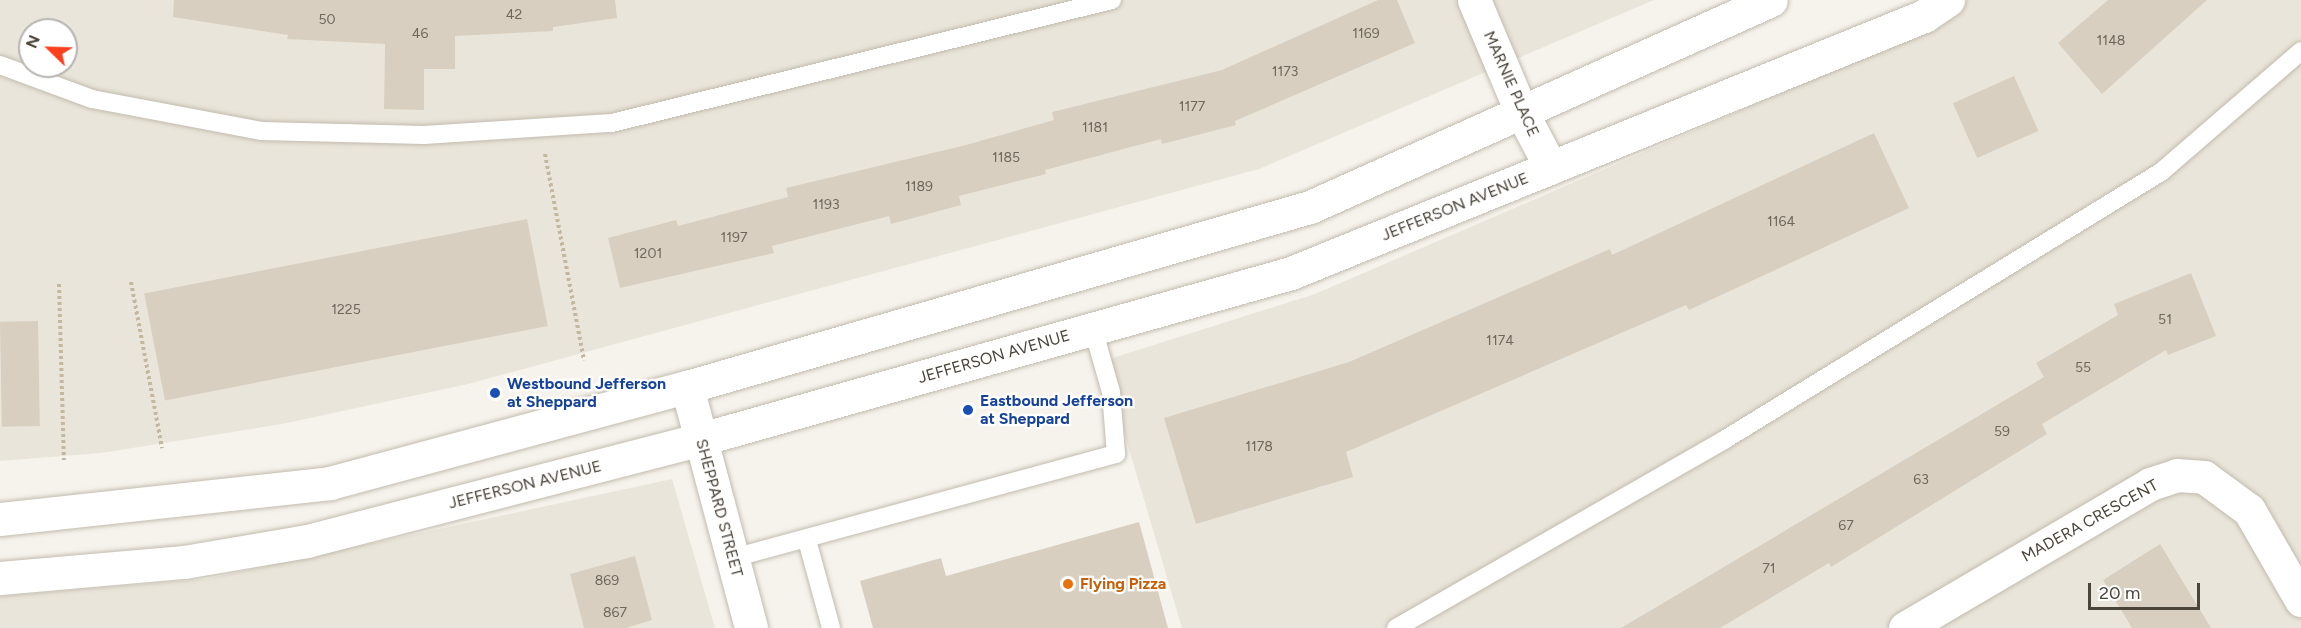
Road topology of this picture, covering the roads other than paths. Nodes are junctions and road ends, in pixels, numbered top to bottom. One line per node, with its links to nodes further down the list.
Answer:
1 (1112, 0): 6 (lane)
2 (1474, 0): 7 (street, MARNIE PLACE)
3 (1771, 0): 7 (street)
4 (1948, 0): 8 (street, JEFFERSON AVENUE)
5 (2301, 51): 19 (lane)
6 (0, 66)
7 (1521, 111): 8 (street, MARNIE PLACE); 10 (street)
8 (1551, 168): 9 (street, JEFFERSON AVENUE)
9 (1093, 329): 11 (street, JEFFERSON AVENUE); 13 (lane)
10 (687, 387): 11 (street, SHEPPARD STREET); 12 (street)
11 (700, 440): 14 (street, SHEPPARD STREET); 15 (street, JEFFERSON AVENUE)
12 (0, 519)
13 (807, 540): 14 (lane); 18 (lane)
14 (732, 558): 17 (street, SHEPPARD STREET)
15 (0, 578)
16 (2301, 600): 20 (street, MADERA CRESCENT)
17 (751, 628)
18 (831, 628)
19 (1396, 628)
20 (1905, 628)

